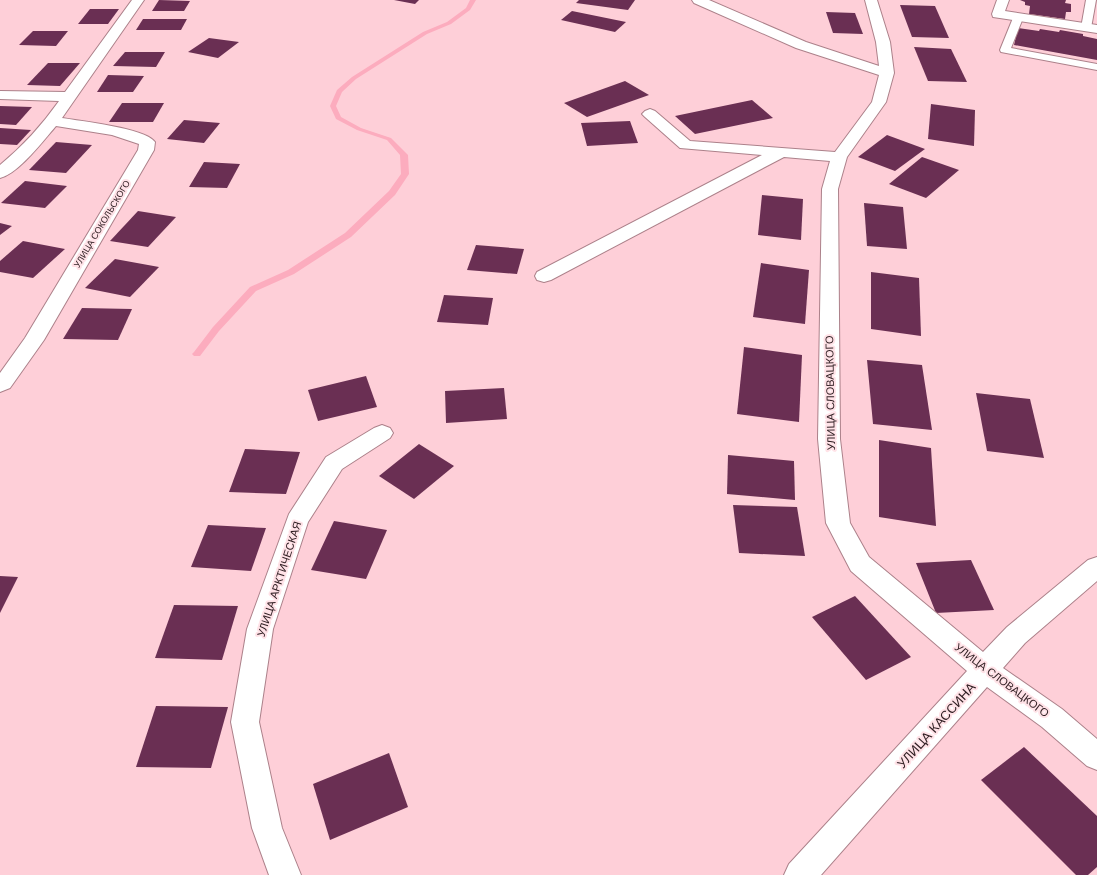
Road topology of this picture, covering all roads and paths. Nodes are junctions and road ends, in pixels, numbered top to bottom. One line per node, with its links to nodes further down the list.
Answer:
1 (138, 0): 11 (street)
2 (698, 0): 9 (street)
3 (871, 0): 9 (street, УЛИЦА СЛОВАЦКОГО)
4 (1003, 0): 6 (street)
5 (1091, 0): 7 (lane)
6 (1018, 18): 7 (street); 8 (lane)
7 (1091, 29)
8 (1097, 67)
9 (887, 73): 15 (street, УЛИЦА СЛОВАЦКОГО)
10 (0, 95): 11 (street)
11 (70, 97): 13 (street)
12 (650, 114): 14 (street)
13 (52, 121): 16 (street); 18 (street, УЛИЦА СОКОЛЬСКОГО)
14 (781, 152): 15 (street); 17 (street)
15 (840, 157): 21 (street, УЛИЦА СЛОВАЦКОГО)
16 (0, 172)
17 (544, 276)
18 (1, 385)
19 (382, 433): 23 (street, УЛИЦА АРКТИЧЕСКАЯ)
20 (1097, 567): 21 (street, УЛИЦА КАССИНА)
21 (986, 670): 22 (street, УЛИЦА СЛОВАЦКОГО); 24 (street, УЛИЦА КАССИНА)
22 (1097, 757)
23 (285, 875)
24 (800, 875)

